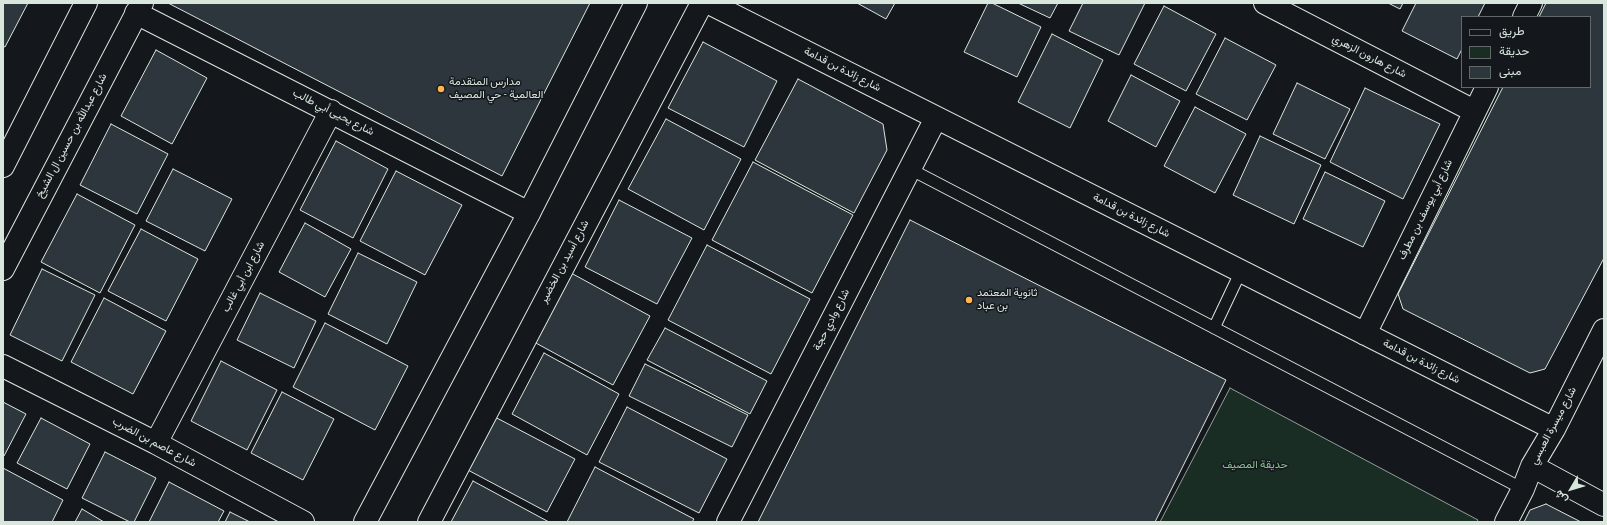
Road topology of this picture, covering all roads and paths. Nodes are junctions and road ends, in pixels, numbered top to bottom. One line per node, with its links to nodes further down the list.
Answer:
1 (86, 3): 13 (street)
2 (636, 3): 15 (street)
3 (702, 3): 29 (street, شارع أسيد بن الخضير)
4 (709, 3): 12 (street, شارع زائدة بن قدامة)
5 (1265, 3): 11 (street, شارع هارون الزهري)
6 (1531, 3): 8 (street)
7 (139, 8): 10 (street, شارع يحيى أبي طالب); 16 (street, شارع عبدالله بن حسين ال الشيخ)
8 (1524, 16)
9 (1486, 88): 11 (street, شارع أبي يوسف بن مطرف)
10 (331, 111): 15 (street, شارع يحيى أبي طالب); 23 (street, شارع ابن أبي غالب)
11 (1474, 111): 20 (street, شارع أبي يوسف بن مطرف)
12 (936, 118): 14 (street, شارع وادي حجة); 17 (street, شارع زائدة بن قدامة)
13 (3, 166)
14 (910, 169): 18 (lane); 30 (street, شارع وادي حجة)
15 (529, 213): 28 (street)
16 (3, 269)
17 (1241, 271): 18 (lane); 20 (street, شارع زائدة بن قدامة)
18 (1214, 328): 25 (lane)
19 (1604, 330): 22 (street, شارع ميسرة العبسي)
20 (1365, 334): 22 (street, شارع زائدة بن قدامة)
21 (3, 366): 23 (street, شارع عاصم بن الضرب)
22 (1554, 429): 24 (street, شارع ميسرة العبسي)
23 (156, 444): 27 (street, شارع عاصم بن الضرب)
24 (1532, 466): 25 (street, شارع ميسرة العبسي); 26 (street)
25 (1523, 489): 31 (street, شارع ميسرة العبسي)
26 (1604, 505)
27 (303, 522)
28 (365, 522)
29 (429, 522)
30 (728, 522)
31 (1506, 522)

